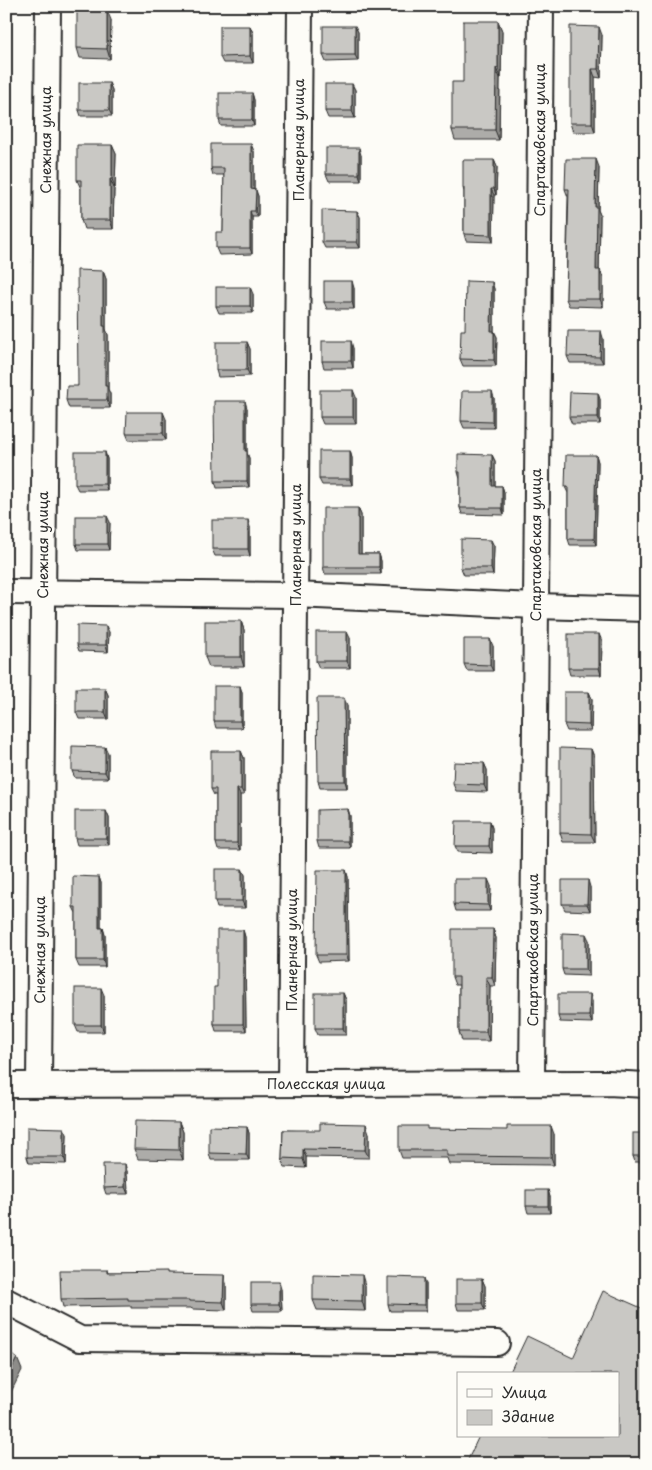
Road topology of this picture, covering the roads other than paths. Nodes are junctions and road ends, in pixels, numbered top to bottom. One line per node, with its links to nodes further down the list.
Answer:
1 (48, 6): 5 (street, Снежная улица)
2 (300, 6): 6 (street, Планерная улица)
3 (541, 6): 7 (street, Спартаковская улица)
4 (6, 592): 5 (street)
5 (43, 592): 6 (street); 11 (street, Снежная улица)
6 (295, 595): 7 (street); 12 (street, Планерная улица)
7 (536, 606): 8 (street); 9 (street, Спартаковская улица)
8 (646, 609)
9 (532, 1083): 12 (street, Полесская улица); 13 (street, Полесская улица)
10 (6, 1084): 11 (street, Полесская улица)
11 (39, 1084): 12 (street, Полесская улица)
12 (291, 1084)
13 (646, 1085)
14 (6, 1301): 15 (street)
15 (497, 1343)

